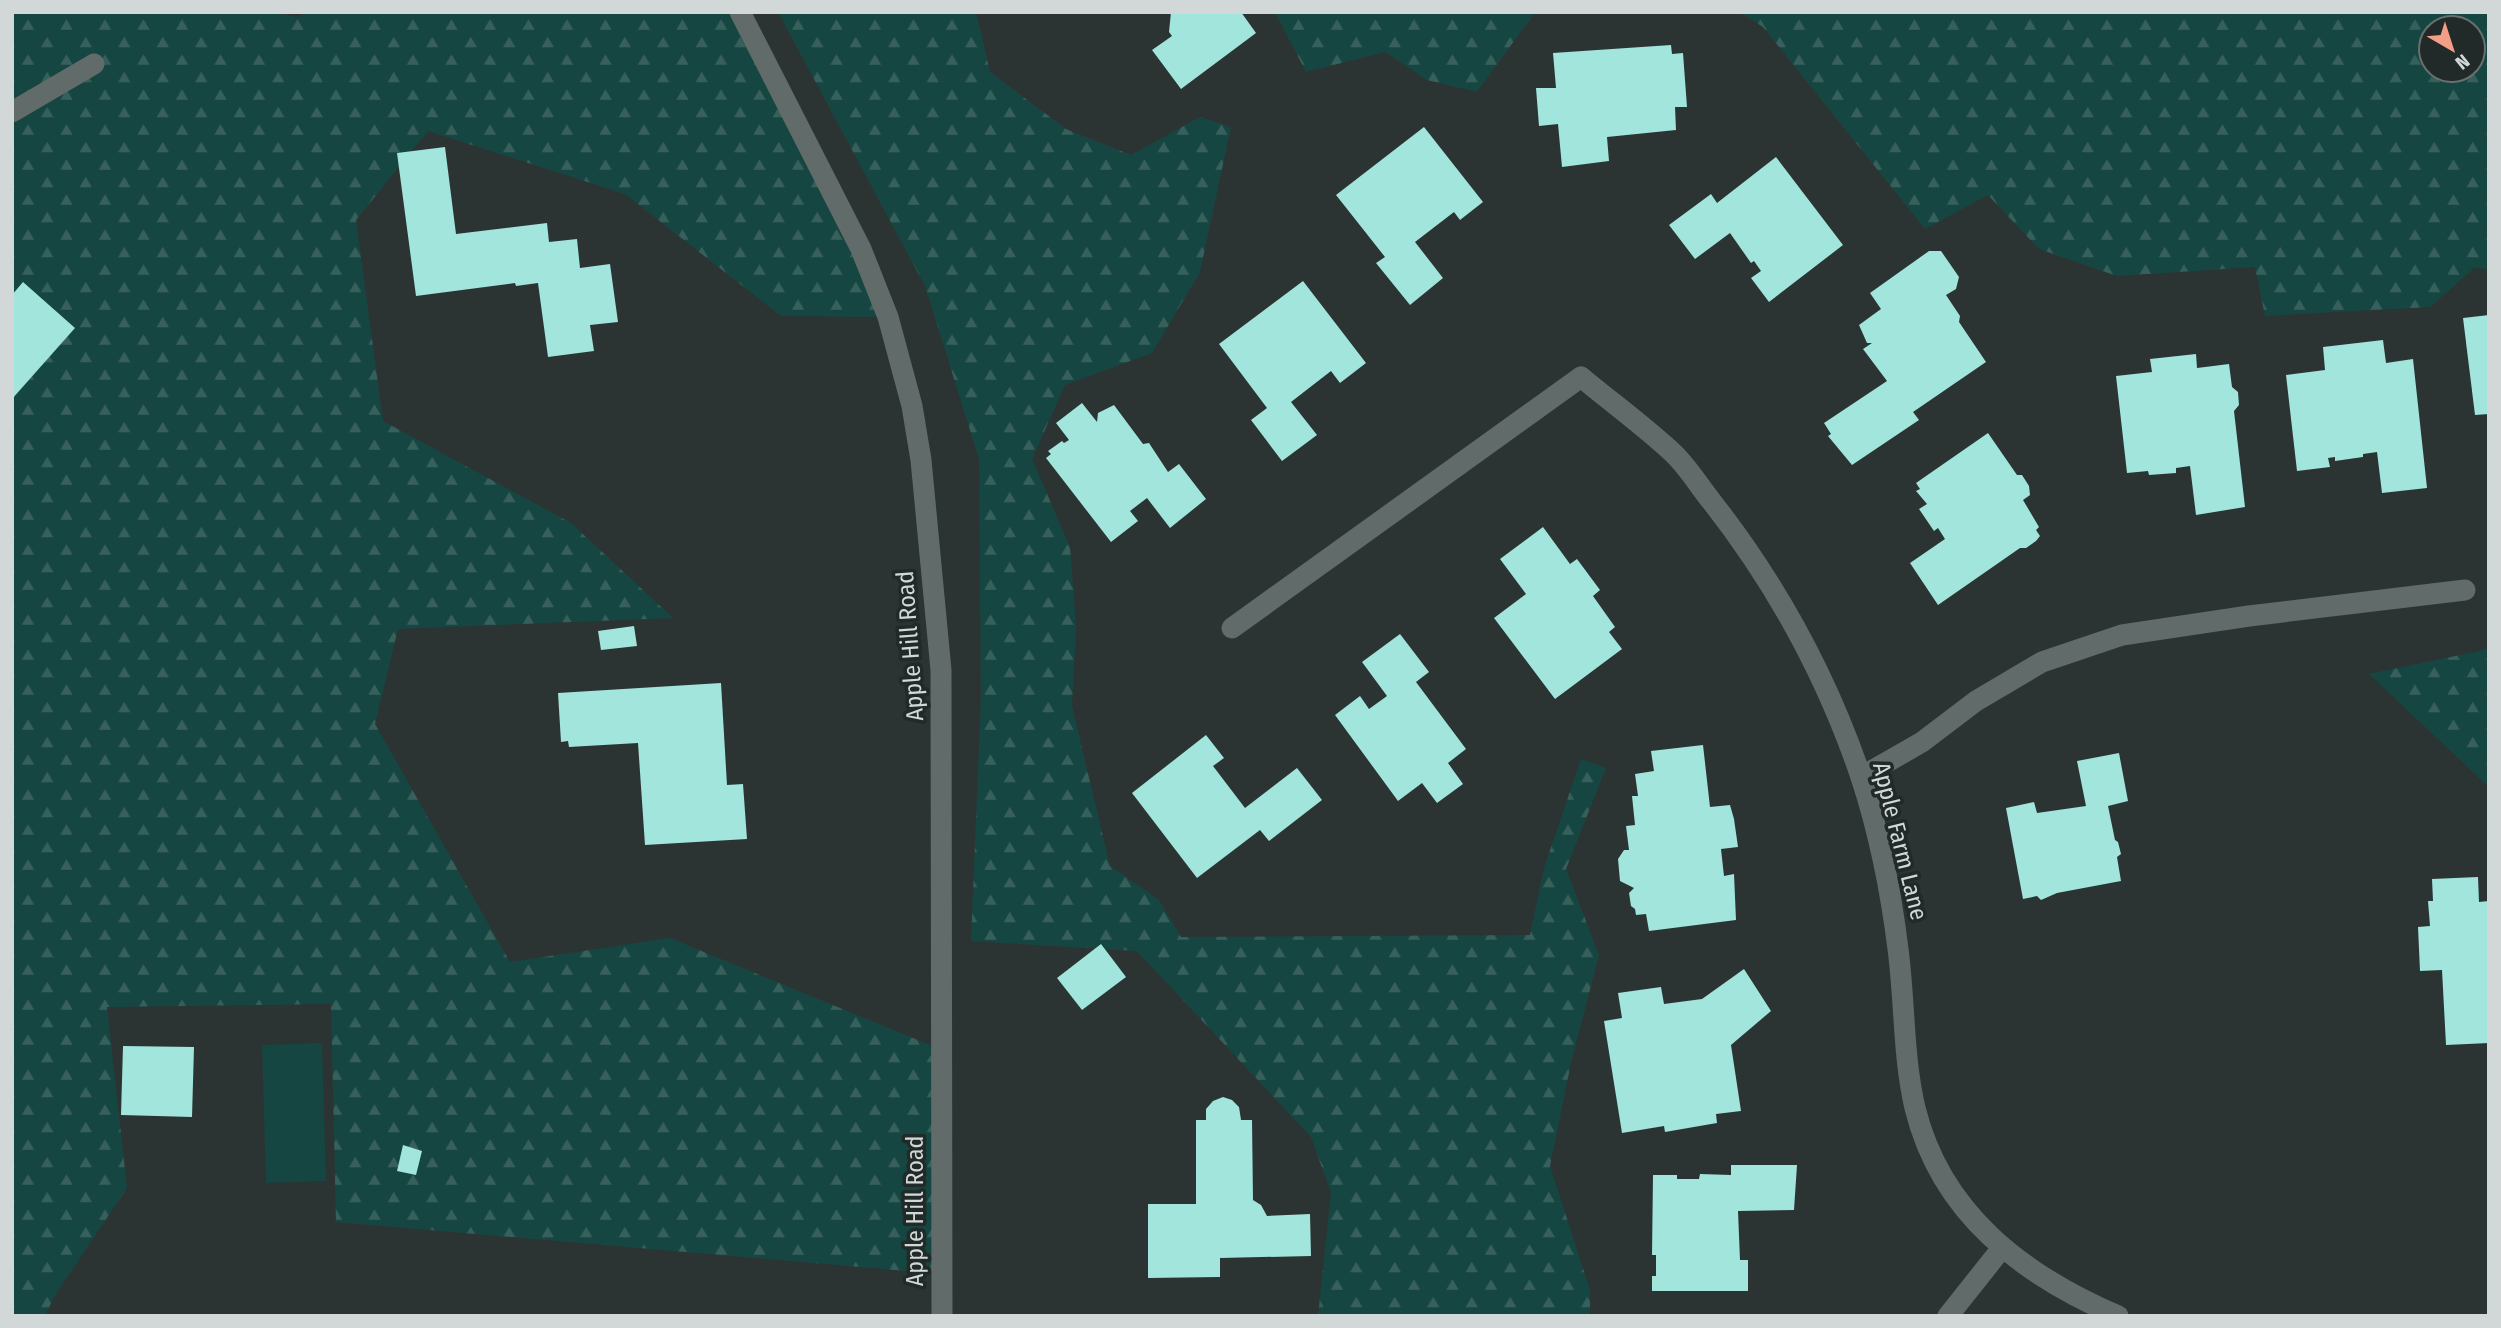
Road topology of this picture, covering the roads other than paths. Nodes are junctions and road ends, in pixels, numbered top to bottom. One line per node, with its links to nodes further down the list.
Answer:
1 (740, 12): 8 (street, Apple Hill Road)
2 (94, 64): 3 (street)
3 (12, 112)
4 (2465, 590): 6 (street)
5 (1232, 628): 6 (street, Apple Farm Lane)
6 (1861, 777): 7 (street, Apple Farm Lane)
7 (2002, 1248): 9 (street); 10 (street, Apple Farm Lane)
8 (942, 1316)
9 (1948, 1316)
10 (2118, 1316)

